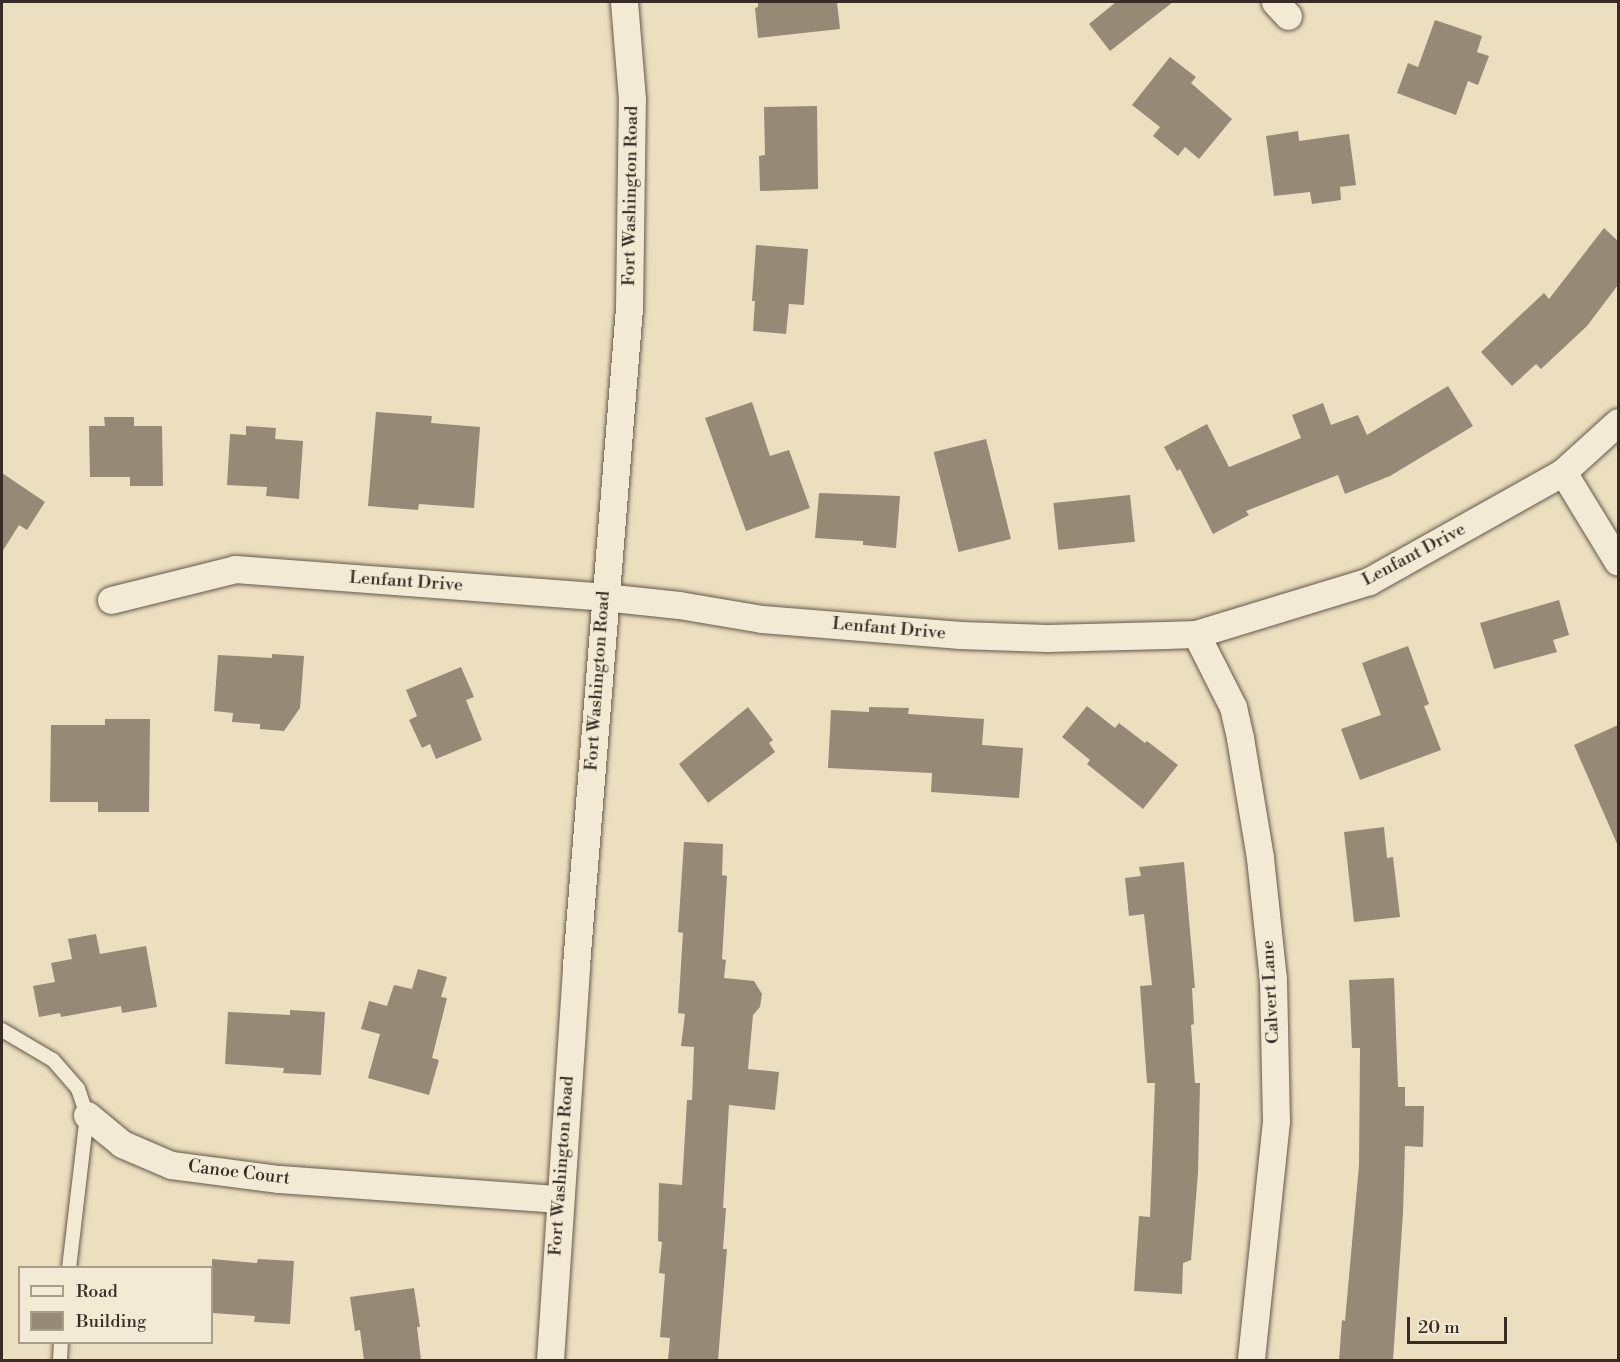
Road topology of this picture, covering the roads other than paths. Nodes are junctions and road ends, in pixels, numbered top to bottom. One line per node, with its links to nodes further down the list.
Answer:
1 (624, 2): 5 (street, Fort Washington Road)
2 (1618, 422): 3 (street, Lenfant Drive)
3 (1563, 472): 4 (street); 7 (street, Lenfant Drive)
4 (1618, 562)
5 (604, 597): 6 (street, Lenfant Drive); 7 (street, Lenfant Drive); 10 (street, Fort Washington Road)
6 (111, 600)
7 (1196, 634): 15 (street, Calvert Lane)
8 (2, 1030): 9 (lane)
9 (87, 1115): 10 (street, Canoe Court); 11 (lane)
10 (559, 1199): 14 (street, Fort Washington Road)
11 (69, 1266)
12 (61, 1344): 13 (lane)
13 (60, 1360)
14 (550, 1360)
15 (1251, 1360)

